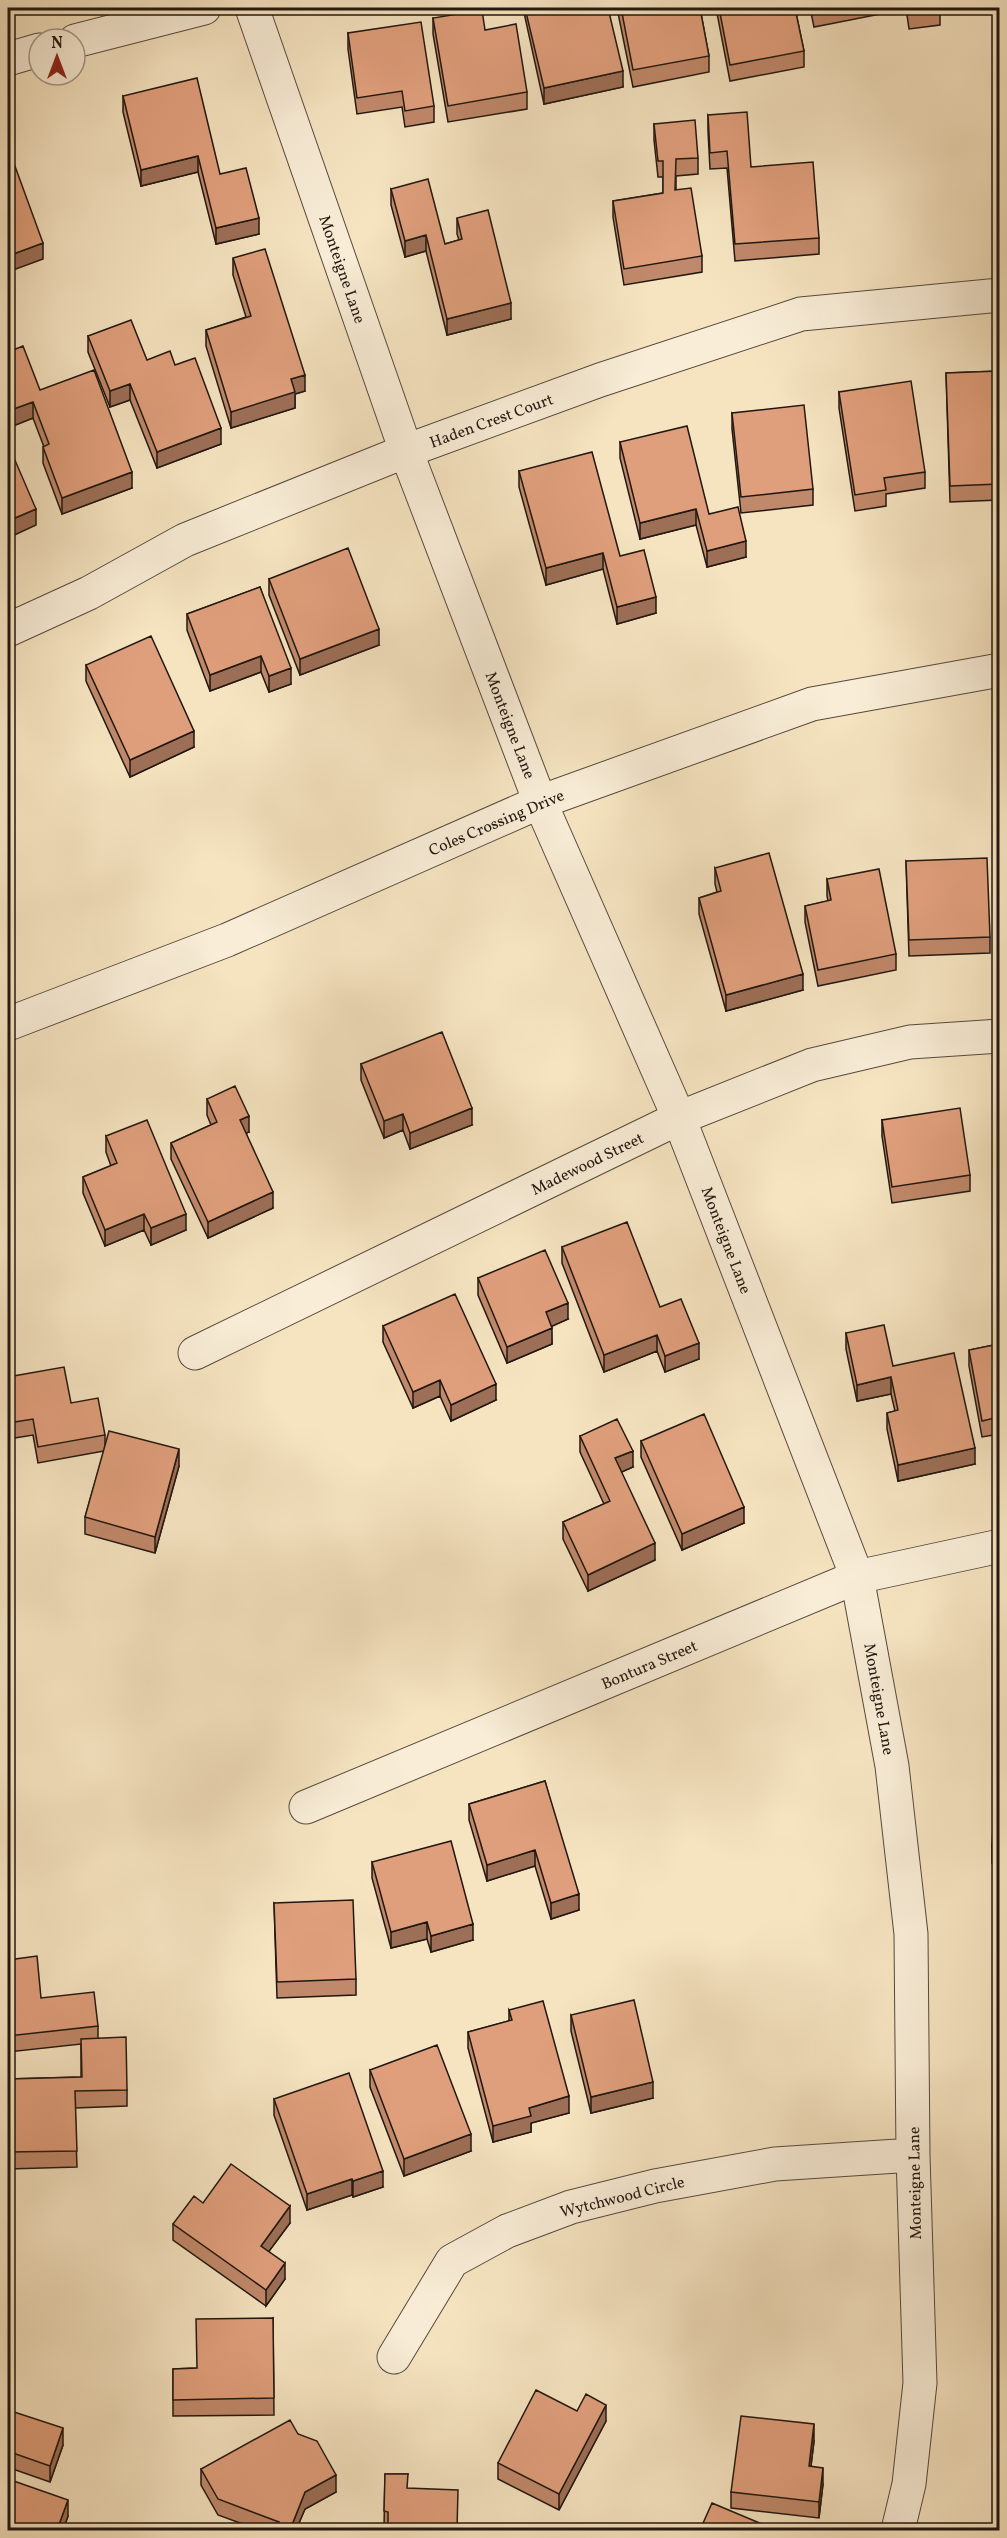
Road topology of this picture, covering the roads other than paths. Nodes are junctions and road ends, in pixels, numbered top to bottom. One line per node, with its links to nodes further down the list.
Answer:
1 (204, 8): 3 (street)
2 (252, 8): 7 (street, Monteigne Lane)
3 (87, 38)
4 (27, 54): 5 (street)
5 (8, 59)
6 (999, 295): 7 (street, Haden Crest Court)
7 (406, 451): 8 (street, Haden Crest Court); 10 (street, Monteigne Lane)
8 (8, 630)
9 (999, 670): 10 (street, Coles Crossing Drive)
10 (540, 802): 11 (street, Coles Crossing Drive); 13 (street, Monteigne Lane)
11 (8, 1024)
12 (999, 1036): 13 (street, Madewood Street)
13 (679, 1118): 14 (street, Madewood Street); 16 (street, Monteigne Lane)
14 (195, 1353)
15 (999, 1546): 16 (street, Bontura Street)
16 (857, 1577): 17 (street, Bontura Street); 18 (street, Monteigne Lane)
17 (306, 1807)
18 (913, 2155): 19 (street, Wytchwood Circle); 20 (street, Monteigne Lane)
19 (394, 2357)
20 (898, 2530)

